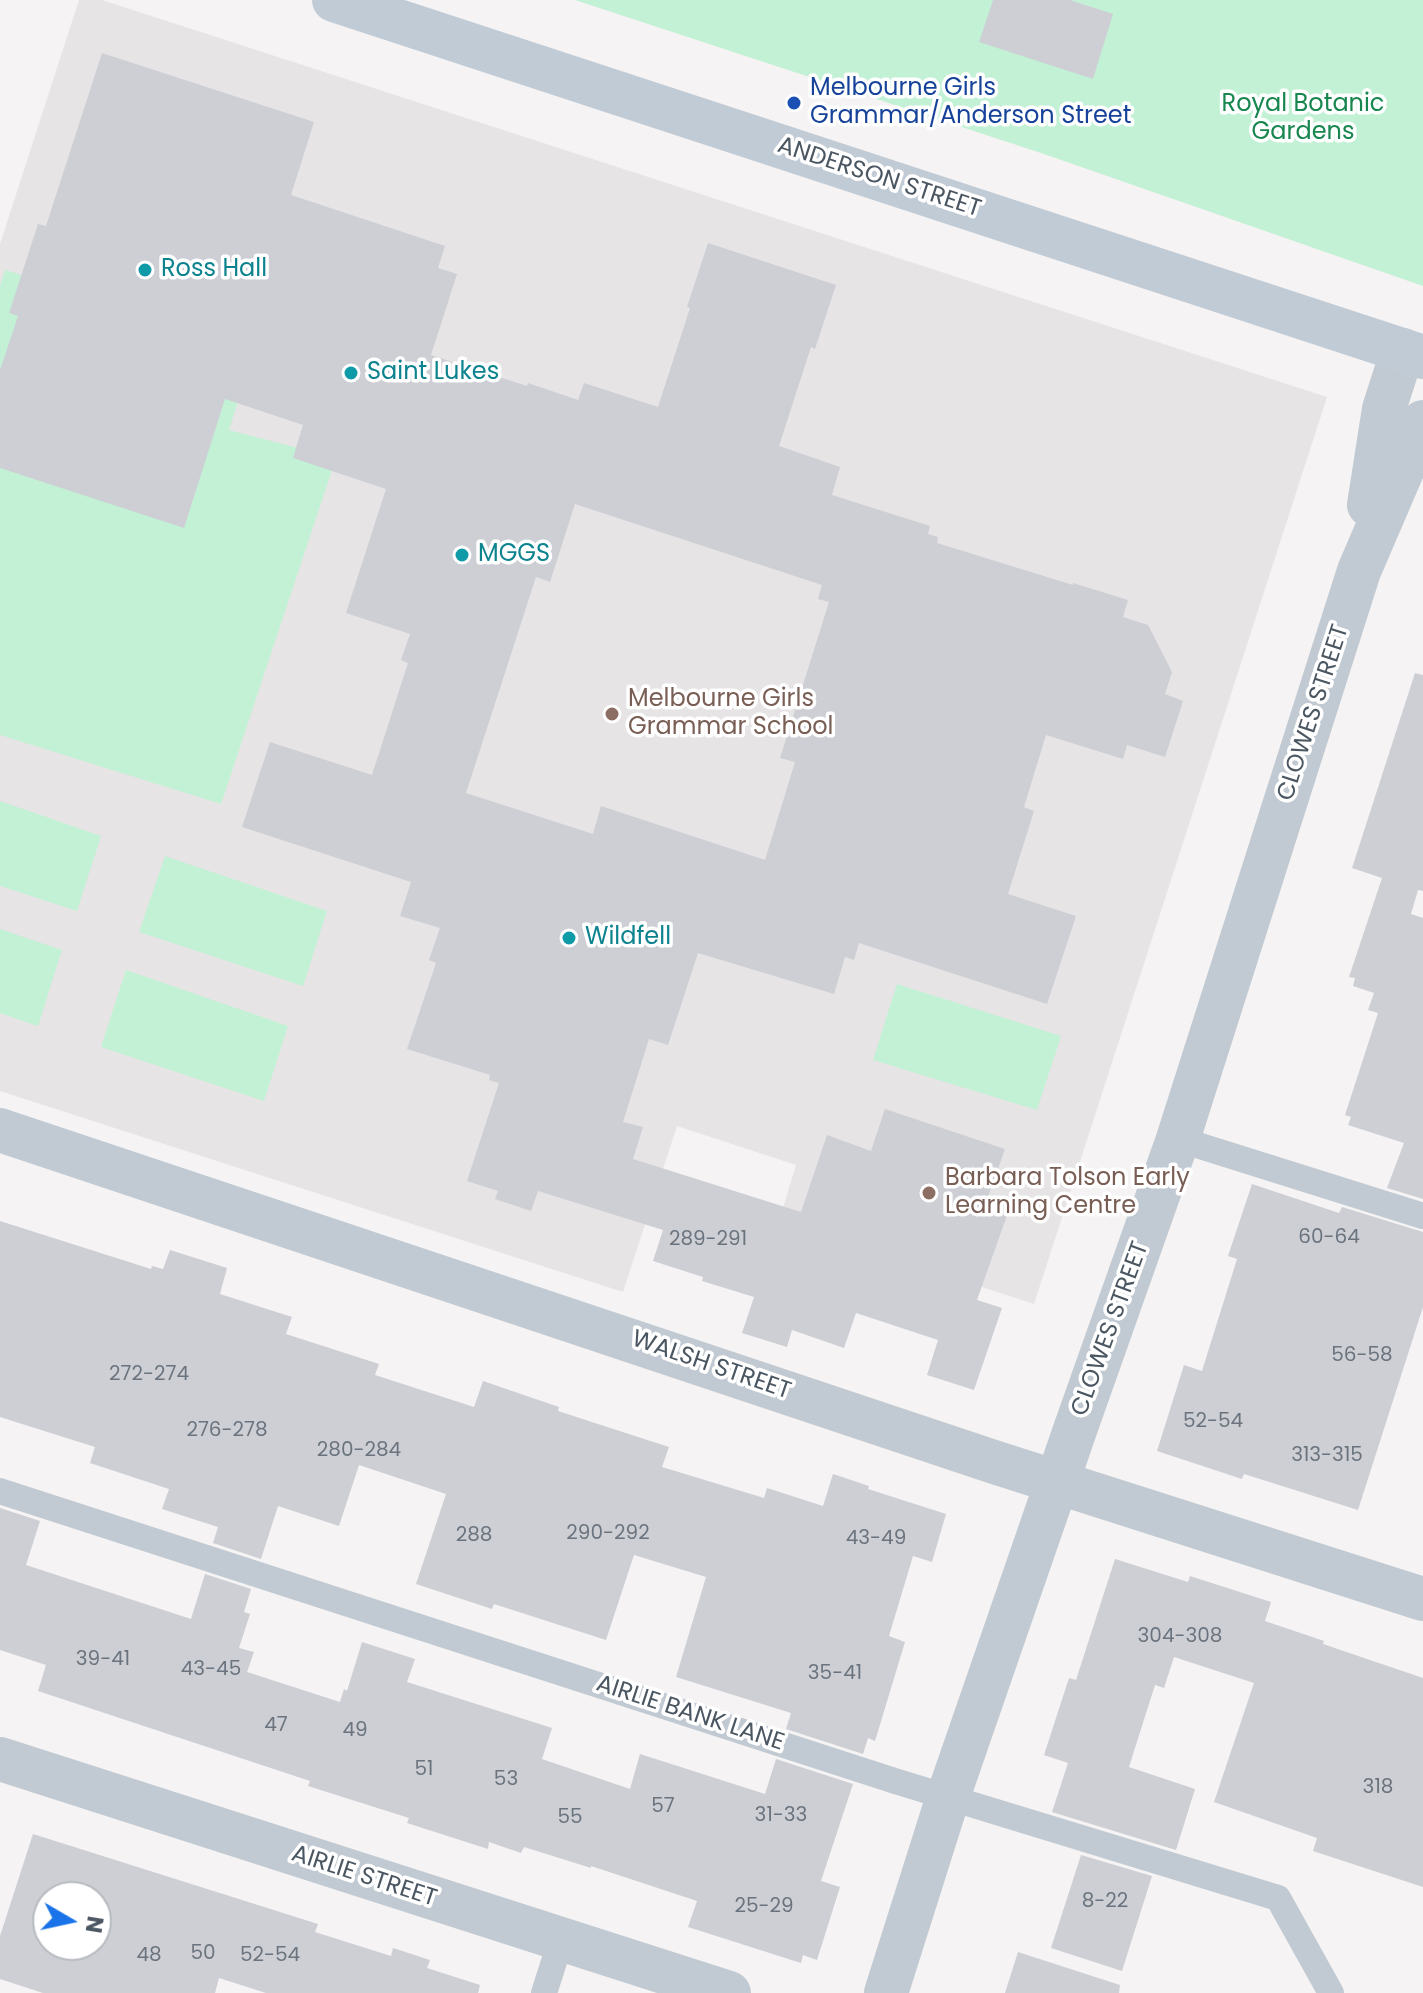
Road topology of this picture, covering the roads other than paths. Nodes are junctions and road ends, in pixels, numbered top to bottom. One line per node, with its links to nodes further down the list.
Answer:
1 (334, 0): 2 (street, ANDERSON STREET)
2 (1413, 354): 4 (street, CLOWES STREET)
3 (1423, 422): 4 (street, CLOWES STREET)
4 (1359, 571): 6 (street, CLOWES STREET)
5 (0, 1130): 8 (street, WALSH STREET)
6 (1178, 1139): 7 (lane); 8 (street, CLOWES STREET)
7 (1423, 1216)
8 (1057, 1482): 10 (street, WALSH STREET); 12 (street, CLOWES STREET)
9 (0, 1491): 12 (lane, AIRLIE BANK LANE)
10 (1423, 1599)
11 (0, 1759): 13 (street, AIRLIE STREET)
12 (948, 1797): 16 (street, CLOWES STREET); 17 (lane, AIRLIE BANK LANE)
13 (561, 1940): 14 (lane); 15 (street, AIRLIE STREET)
14 (544, 1993)
15 (729, 1993)
16 (886, 1993)
17 (1331, 1993)

